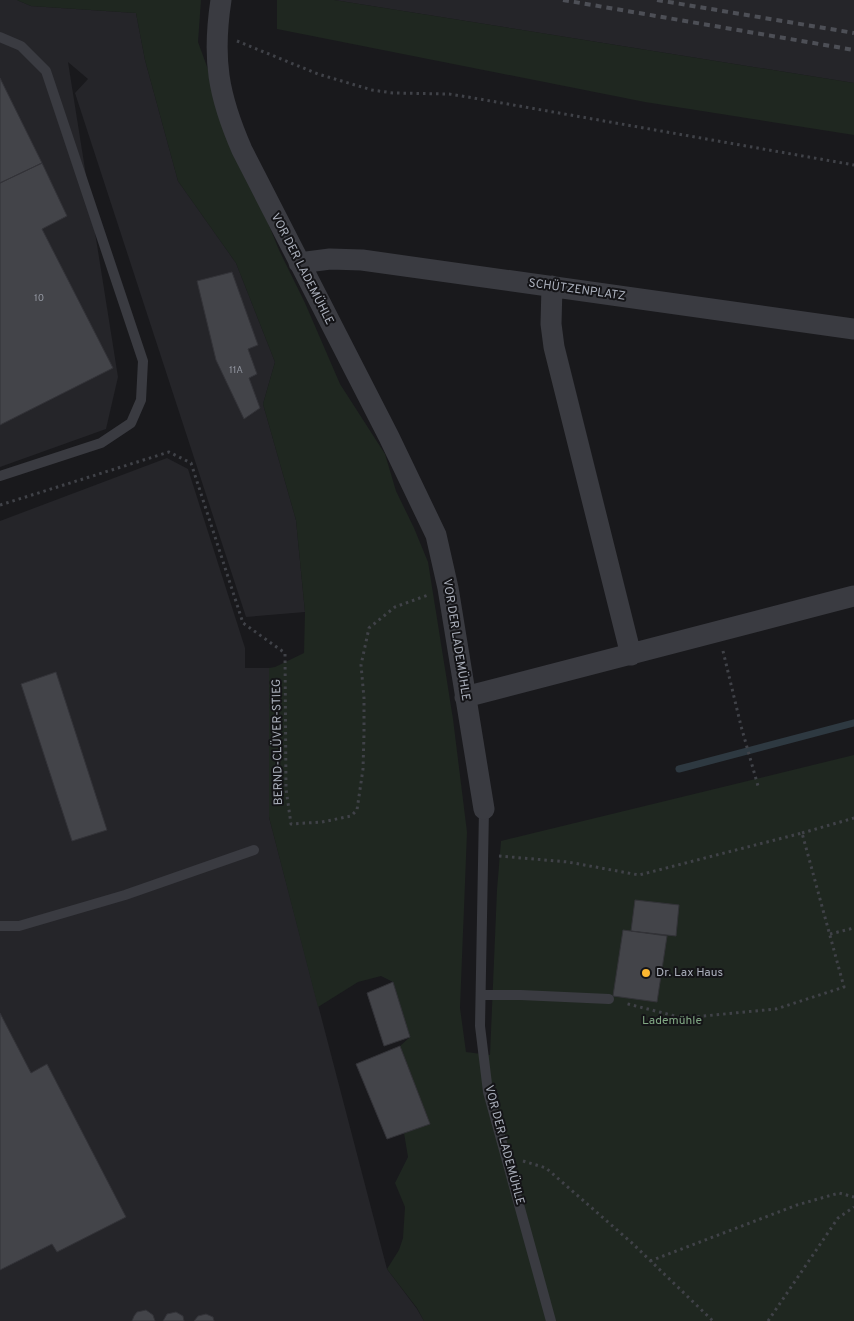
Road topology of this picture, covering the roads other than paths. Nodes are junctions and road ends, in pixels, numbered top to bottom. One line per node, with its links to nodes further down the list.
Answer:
1 (221, 0): 3 (street, VOR DER LADEMÜHLE)
2 (0, 37): 6 (lane)
3 (299, 263): 4 (street, SCHÜTZENPLATZ); 9 (street, VOR DER LADEMÜHLE)
4 (552, 286): 5 (street, SCHÜTZENPLATZ); 8 (street)
5 (854, 329)
6 (0, 476)
7 (854, 596): 8 (street)
8 (631, 654): 9 (street)
9 (466, 697): 10 (street, VOR DER LADEMÜHLE)
10 (484, 810): 13 (lane, VOR DER LADEMÜHLE)
11 (254, 850): 12 (lane)
12 (0, 926)
13 (481, 995): 14 (lane); 15 (lane, VOR DER LADEMÜHLE)
14 (609, 999)
15 (552, 1321)

